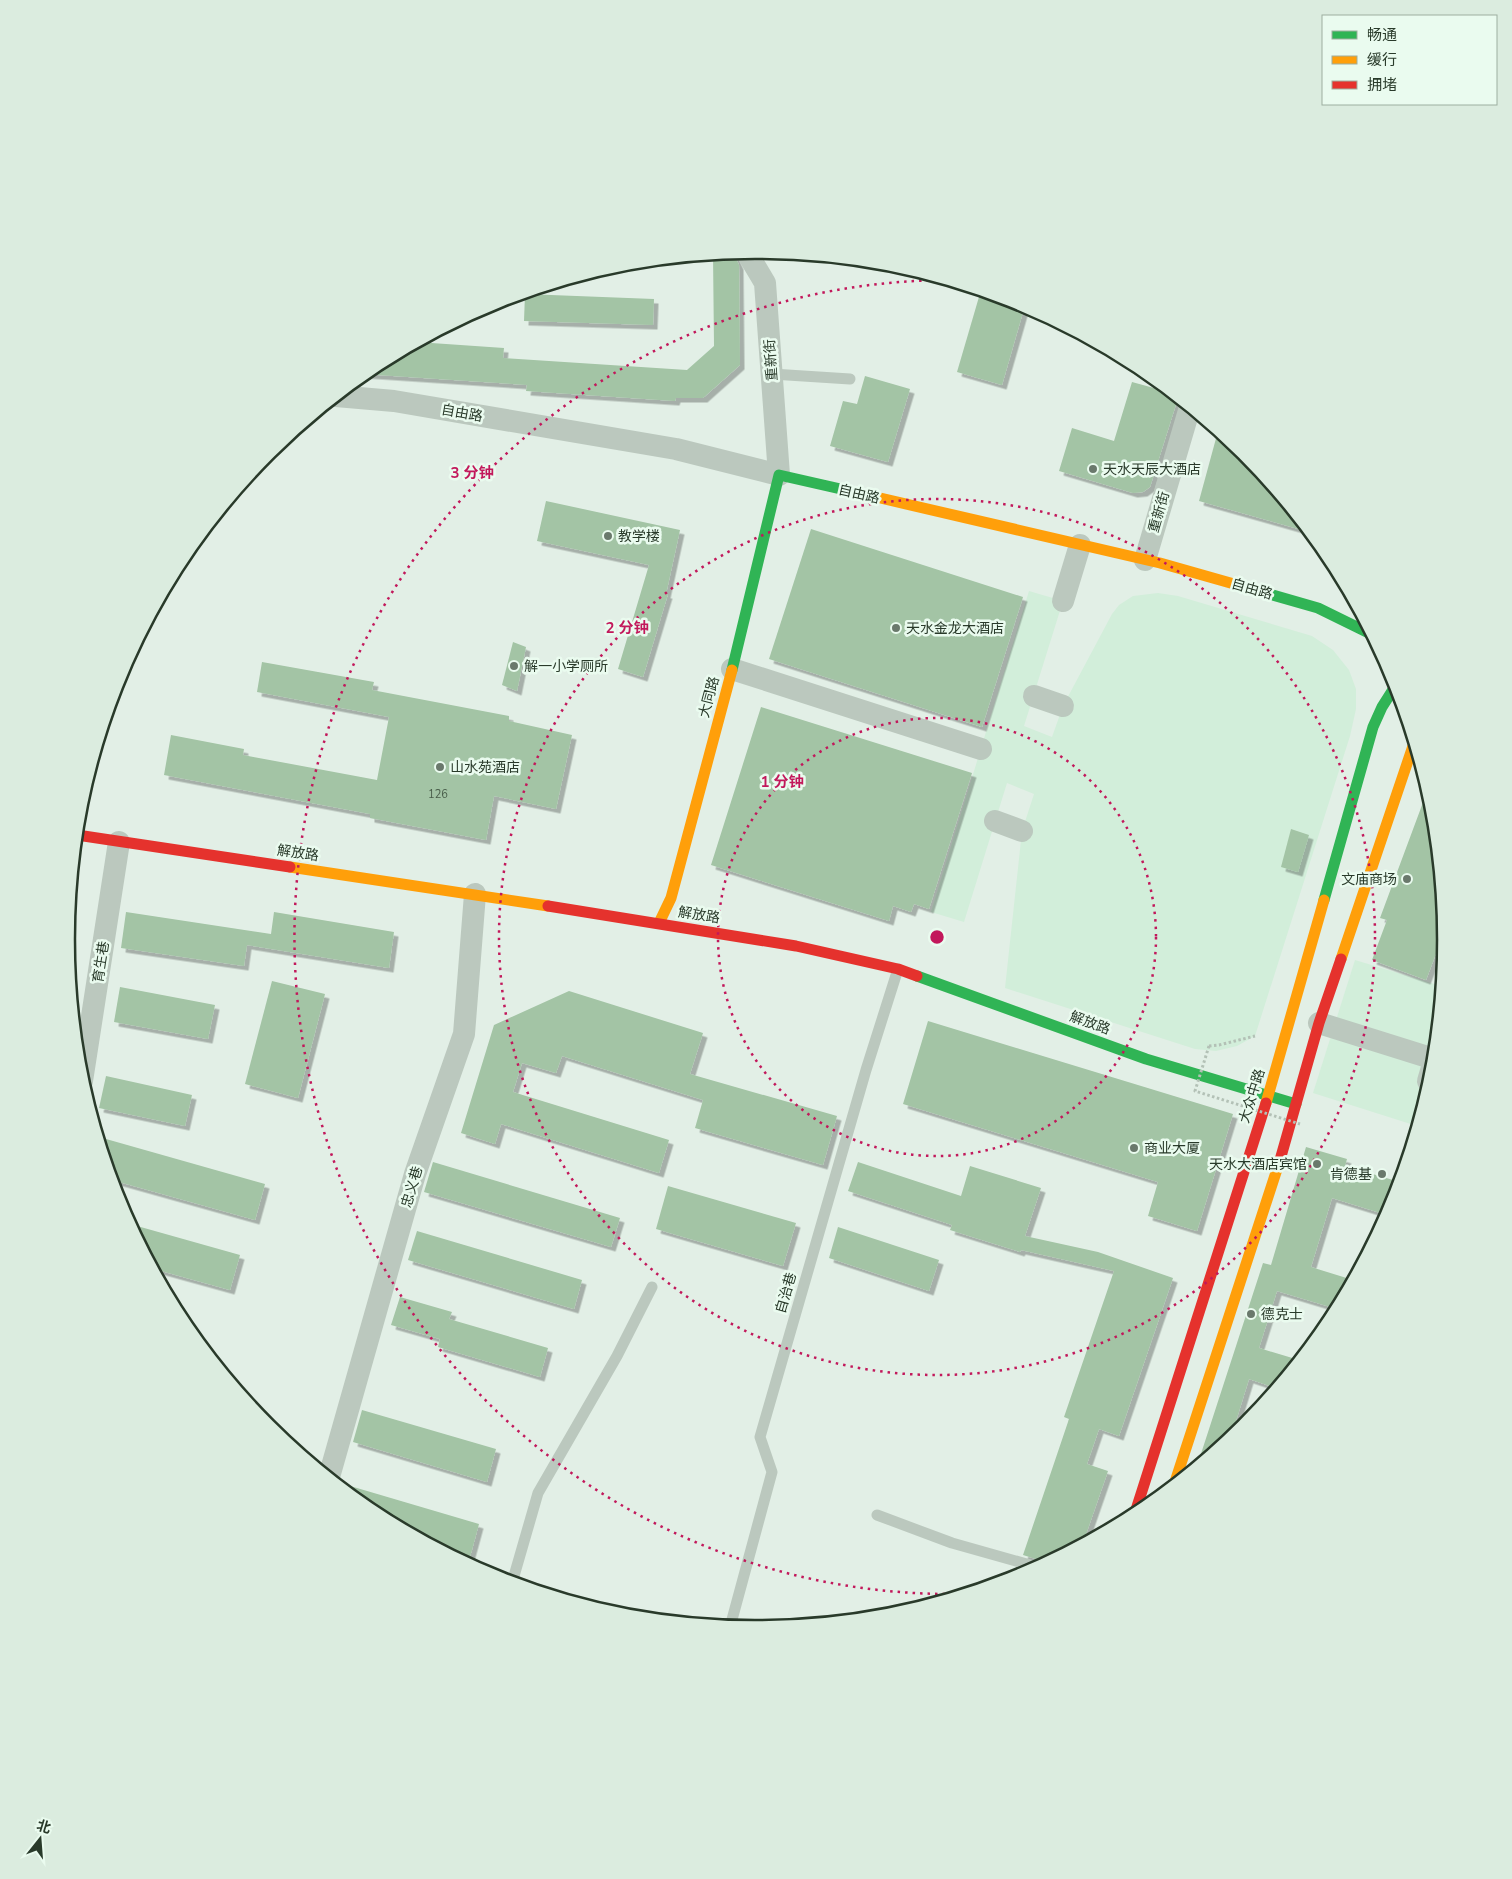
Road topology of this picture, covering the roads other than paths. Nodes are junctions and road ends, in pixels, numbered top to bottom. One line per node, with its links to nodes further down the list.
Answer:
1 (751, 259): 2 (street, 重新街)
2 (772, 374): 3 (lane); 6 (street, 重新街)
3 (850, 379)
4 (346, 396): 6 (street, 自由路)
5 (1188, 413): 8 (street, 重新街)
6 (779, 475): 7 (main road, 自由路); 11 (main road, 大同路)
7 (1080, 545): 8 (main road, 自由路); 9 (street)
8 (1145, 560): 10 (main road, 自由路)
9 (1063, 601)
10 (1363, 630)
11 (732, 669): 15 (street); 22 (main road, 大同路)
12 (1391, 694): 27 (main road, 大众中路)
13 (1034, 696): 14 (street)
14 (1063, 706)
15 (981, 749)
16 (1411, 753): 24 (main road)
17 (995, 822): 18 (street)
18 (1022, 831)
19 (83, 836): 20 (main road, 解放路)
20 (119, 842): 21 (main road, 解放路); 26 (street, 育生巷)
21 (475, 894): 22 (main road, 解放路); 30 (street, 忠义巷)
22 (659, 923): 23 (main road, 解放路)
23 (898, 969): 27 (main road, 解放路); 36 (lane, 自治巷)
24 (1319, 1023): 25 (street); 28 (main road)
25 (1427, 1056)
26 (86, 1057)
27 (1268, 1095): 28 (main road, 解放路); 32 (main road, 大众中路)
28 (1296, 1104): 31 (main road)
29 (652, 1287): 35 (lane)
30 (331, 1471)
31 (1177, 1475)
32 (1138, 1503)
33 (877, 1515): 34 (lane)
34 (1027, 1564)
35 (514, 1576)
36 (732, 1619)

